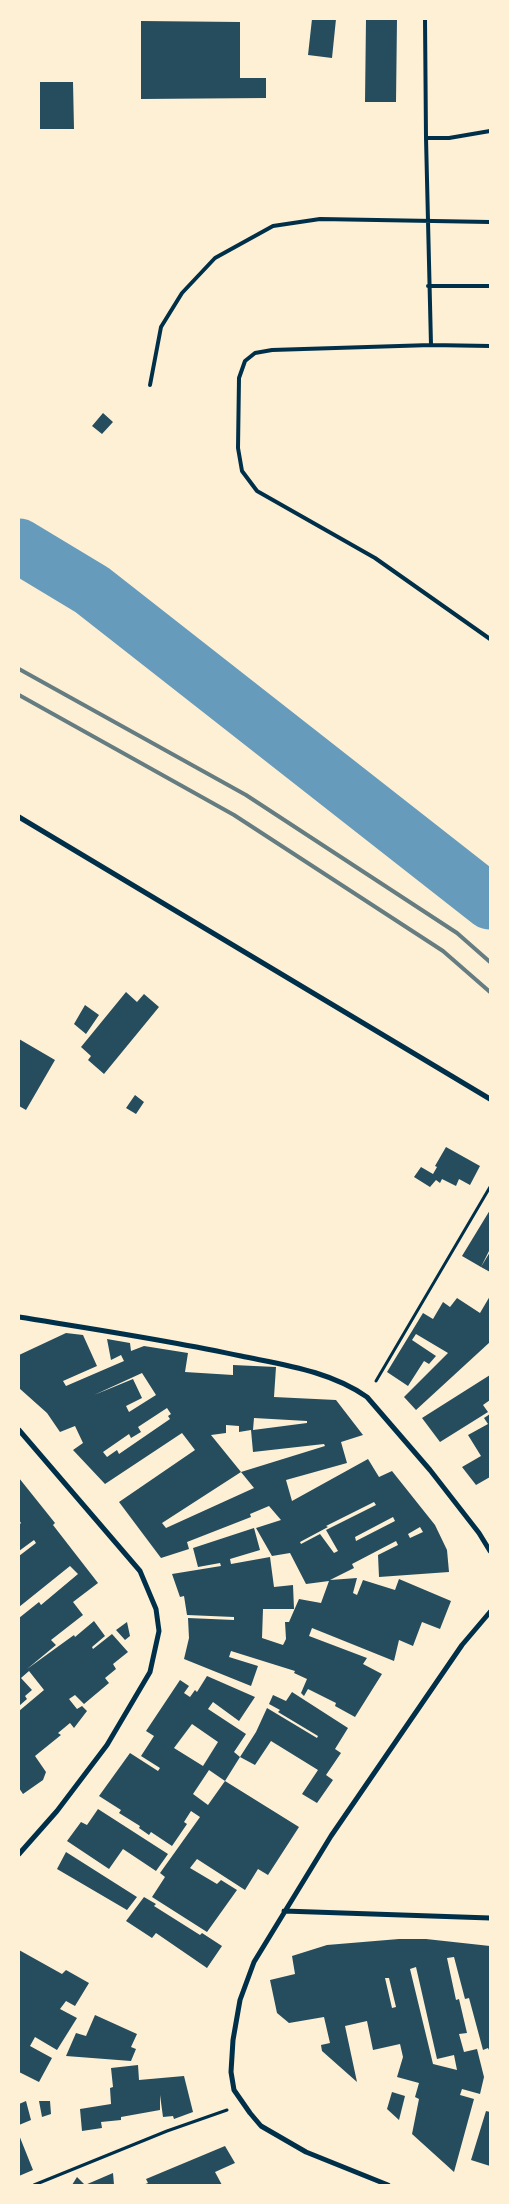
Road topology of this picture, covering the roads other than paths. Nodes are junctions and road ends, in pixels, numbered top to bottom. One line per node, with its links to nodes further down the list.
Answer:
1 (425, 19): 3 (lane)
2 (490, 131): 3 (lane)
3 (426, 138): 4 (lane)
4 (426, 222): 5 (lane); 6 (lane); 10 (lane)
5 (490, 222)
6 (428, 286): 7 (lane); 8 (lane)
7 (490, 286)
8 (431, 345): 9 (lane); 11 (lane)
9 (490, 346)
10 (150, 385)
11 (490, 639)
12 (19, 817): 13 (street)
13 (490, 1099)
14 (19, 1317): 16 (street)
15 (19, 1430): 18 (street)
16 (490, 1551)
17 (490, 1612): 19 (street)
18 (19, 1854)
19 (284, 1912): 20 (street); 21 (street)
20 (490, 1918)
21 (388, 2185)

